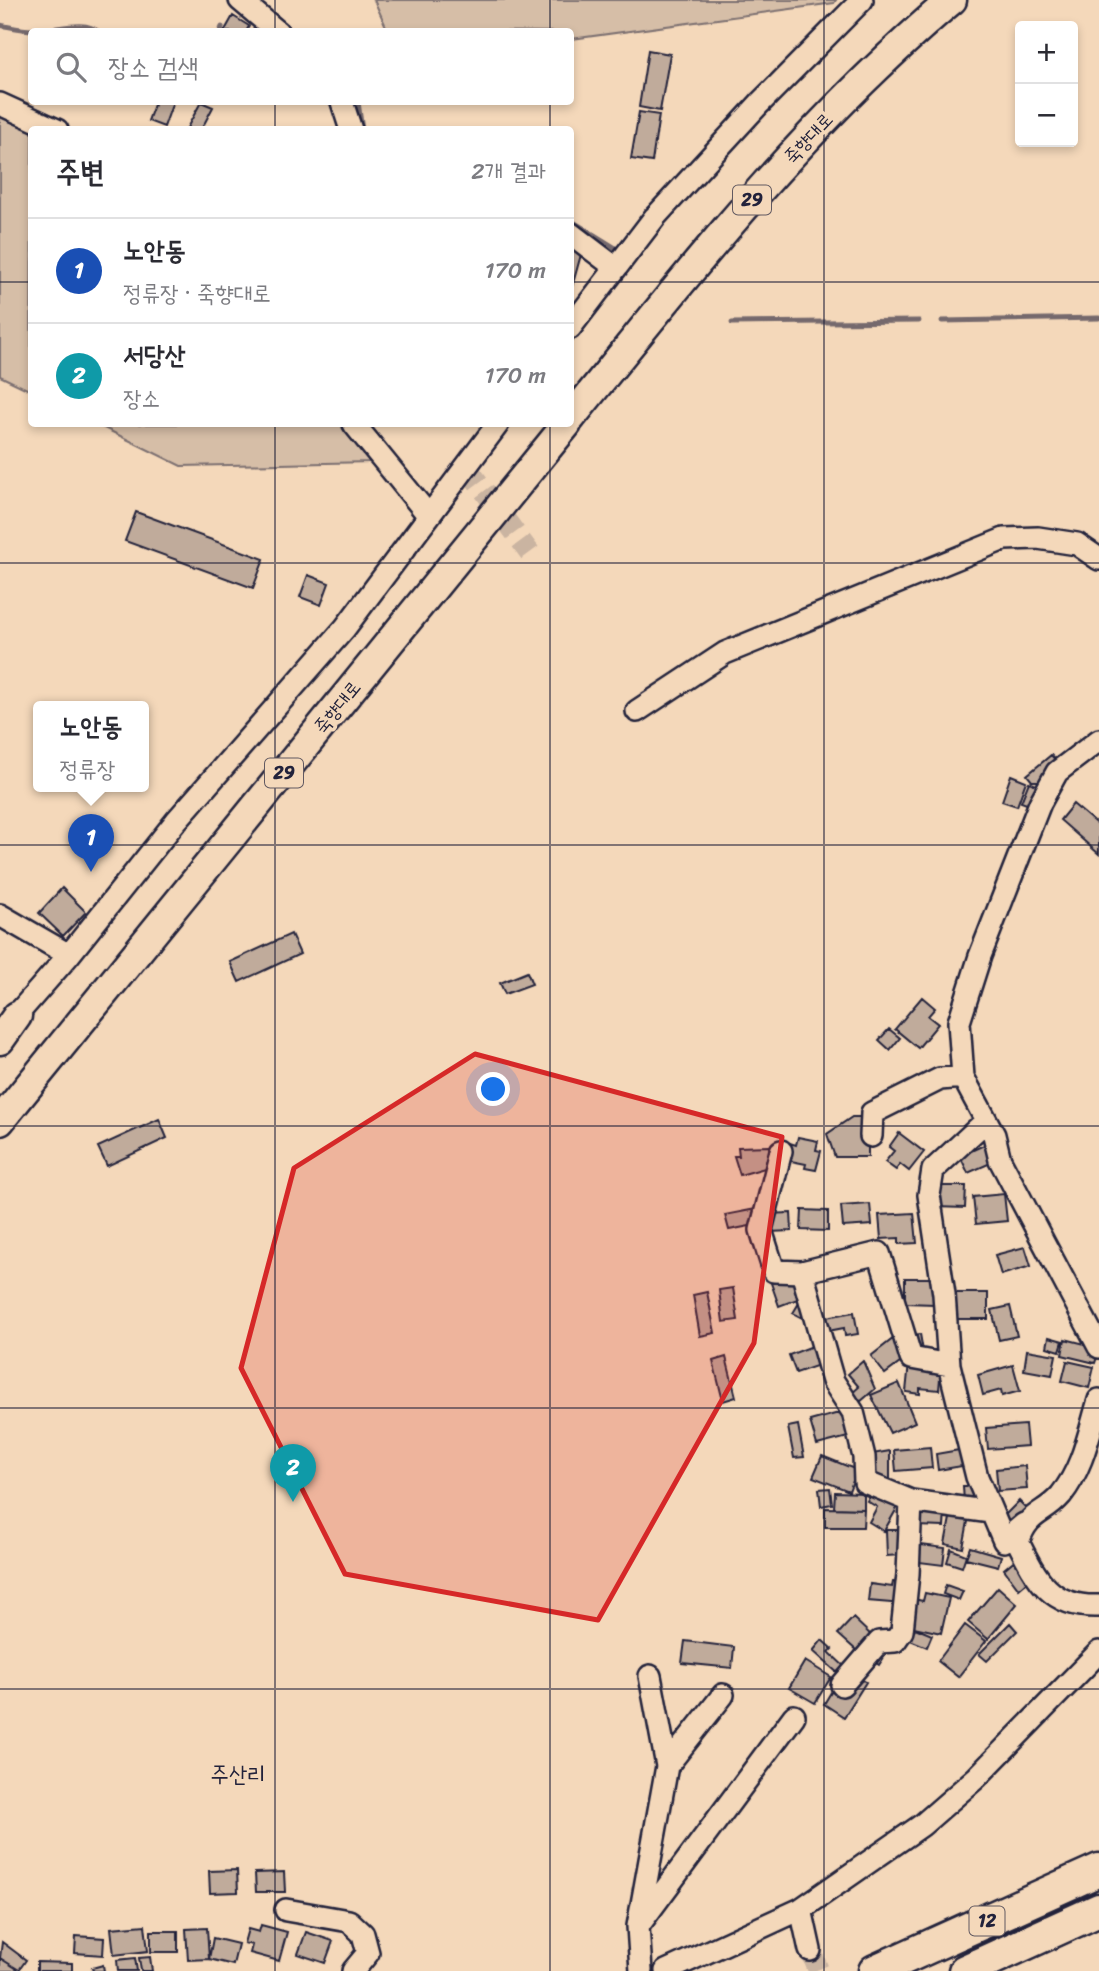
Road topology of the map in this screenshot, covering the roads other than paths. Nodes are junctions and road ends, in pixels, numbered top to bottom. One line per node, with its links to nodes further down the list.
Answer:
1 (240, 0): 4 (street)
2 (862, 0): 10 (street)
3 (952, 0): 12 (main road, 죽향대로 / 29)
4 (273, 28)
5 (0, 104): 7 (street)
6 (343, 105): 8 (street)
7 (48, 126)
8 (350, 126)
9 (574, 236): 10 (street)
10 (616, 268): 11 (street)
11 (574, 323)
12 (574, 414)
13 (356, 427): 16 (street)
14 (496, 427): 16 (street)
15 (564, 427): 24 (main road, 죽향대로 / 29)
16 (429, 516): 21 (street)
17 (1099, 559): 18 (street)
18 (637, 711)
19 (1099, 740): 23 (street)
20 (0, 915): 21 (street)
21 (69, 955): 22 (street)
22 (6, 1030)
23 (963, 1077): 25 (street); 26 (street)
24 (0, 1121)
25 (986, 1121): 29 (street); 30 (street)
26 (871, 1136)
27 (782, 1151): 28 (street)
28 (802, 1272): 30 (street); 32 (street)
29 (1099, 1347)
30 (949, 1365): 33 (street)
31 (1099, 1401): 34 (street)
32 (911, 1501): 33 (street); 38 (street)
33 (991, 1513): 34 (street)
34 (1024, 1524): 35 (street)
35 (1099, 1606)
36 (1099, 1652): 43 (street)
37 (650, 1676): 41 (street)
38 (842, 1685)
39 (723, 1695): 41 (street)
40 (794, 1716): 46 (street)
41 (667, 1766): 46 (street)
42 (1099, 1870): 51 (highway, 12)
43 (802, 1909): 47 (street); 50 (street)
44 (286, 1910): 48 (street)
45 (1099, 1910): 52 (highway, 12)
46 (638, 1926): 49 (street)
47 (810, 1950)
48 (353, 1971)
49 (641, 1971)
50 (666, 1971)
51 (875, 1971)
52 (965, 1971)

